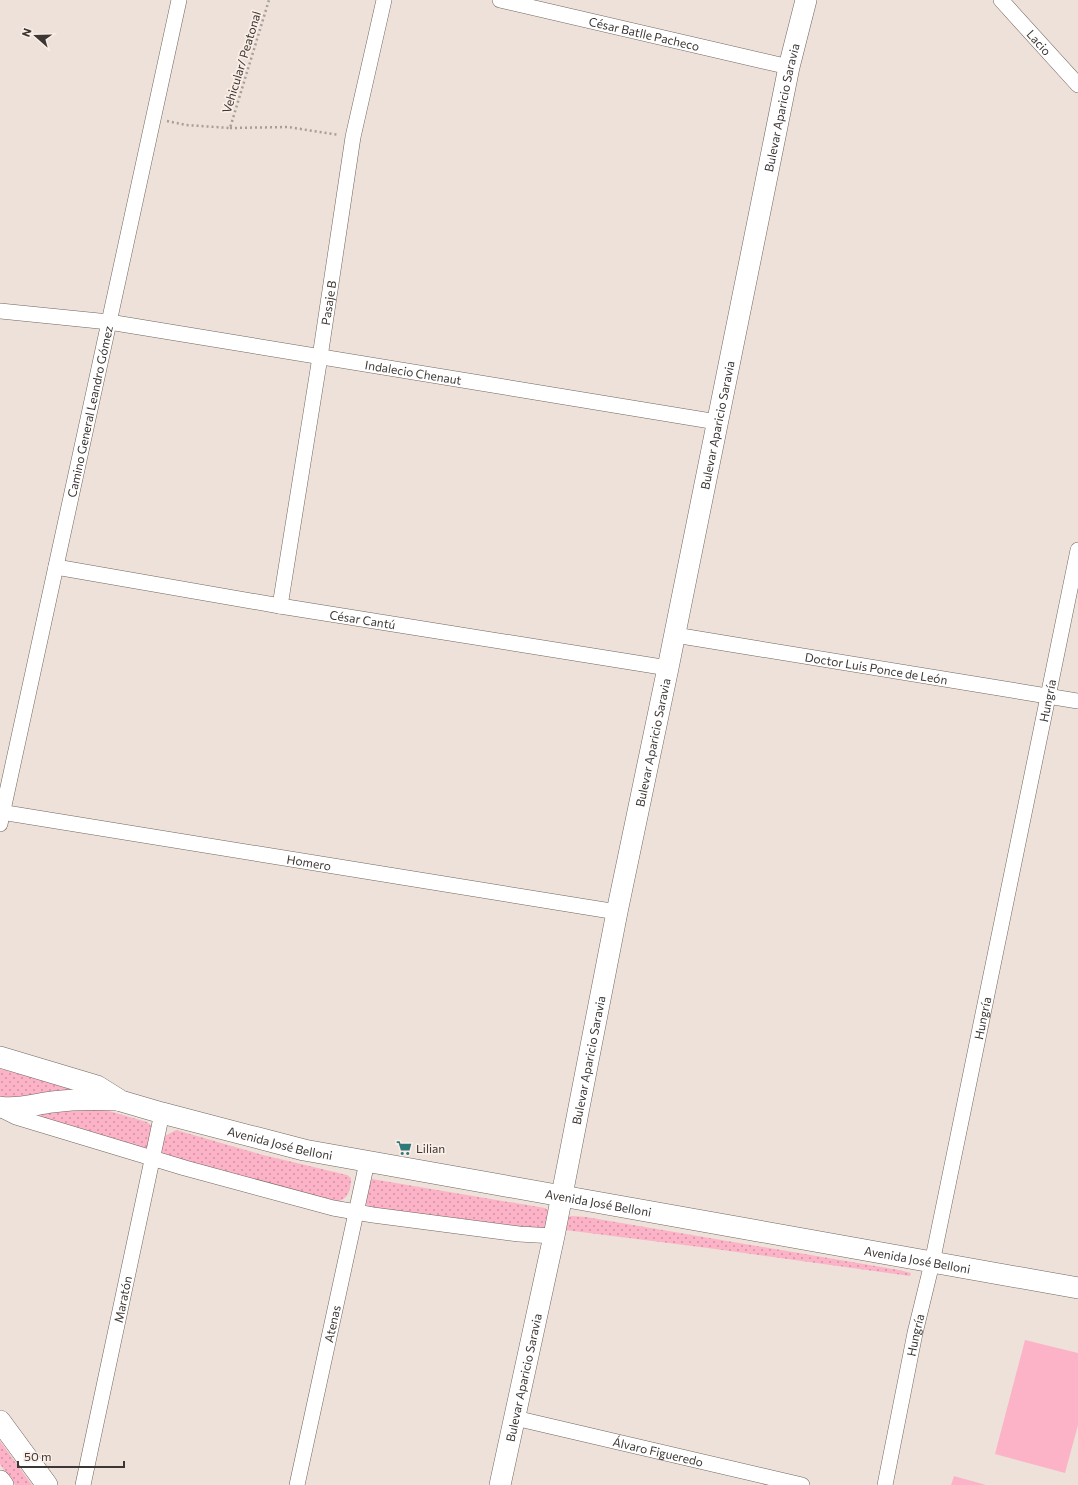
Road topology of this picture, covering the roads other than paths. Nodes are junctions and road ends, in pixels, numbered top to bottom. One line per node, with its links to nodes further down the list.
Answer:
1 (179, 0): 9 (street, Camino General Leandro Gómez)
2 (384, 0): 10 (street, Pasaje B)
3 (500, 0): 6 (street, César Batlle Pacheco)
4 (806, 0): 6 (street, Bulevar Aparicio Saravia)
5 (1002, 0): 7 (street, Lacio)
6 (789, 67): 11 (street, Bulevar Aparicio Saravia)
7 (1078, 85)
8 (0, 311): 9 (street, Indalecio Chenaut)
9 (109, 322): 10 (street, Indalecio Chenaut); 13 (street, Camino General Leandro Gómez)
10 (320, 357): 11 (street, Indalecio Chenaut); 14 (street, Pasaje B)
11 (717, 422): 15 (street, Bulevar Aparicio Saravia)
12 (1078, 550): 17 (street, Hungría)
13 (56, 567): 14 (street, César Cantú); 19 (street, Camino General Leandro Gómez)
14 (280, 606): 16 (street, César Cantú)
15 (675, 635): 16 (street, Bulevar Aparicio Saravia); 17 (street, Doctor Luis Ponce de León)
16 (668, 668): 20 (street, Bulevar Aparicio Saravia)
17 (1048, 696): 18 (street, Doctor Luis Ponce de León); 30 (street, Hungría)
18 (1078, 701)
19 (1, 816): 20 (street, Homero)
20 (617, 912): 27 (street, Bulevar Aparicio Saravia)
21 (0, 1057): 22 (street, Avenida José Belloni)
22 (122, 1101): 23 (street, Avenida José Belloni); 24 (street, Avenida José Belloni)
23 (0, 1109): 25 (street, Avenida José Belloni)
24 (162, 1113): 25 (street, Maratón); 26 (street, Avenida José Belloni)
25 (152, 1157): 28 (street, Avenida José Belloni); 37 (street, Maratón)
26 (367, 1162): 27 (street, Avenida José Belloni); 28 (street, Atenas)
27 (562, 1197): 29 (street, Bulevar Aparicio Saravia); 30 (street, Avenida José Belloni)
28 (356, 1212): 29 (street, Avenida José Belloni); 38 (street, Atenas)
29 (554, 1236): 32 (street, Bulevar Aparicio Saravia)
30 (932, 1263): 31 (street, Avenida José Belloni); 41 (street, Hungría)
31 (1078, 1288)
32 (515, 1418): 39 (street, Bulevar Aparicio Saravia); 40 (street, Álvaro Figueredo)
33 (0, 1421): 36 (street)
34 (0, 1481): 35 (street)
35 (3, 1485)
36 (47, 1485)
37 (83, 1485)
38 (297, 1485)
39 (500, 1485)
40 (802, 1485)
41 (885, 1485)

